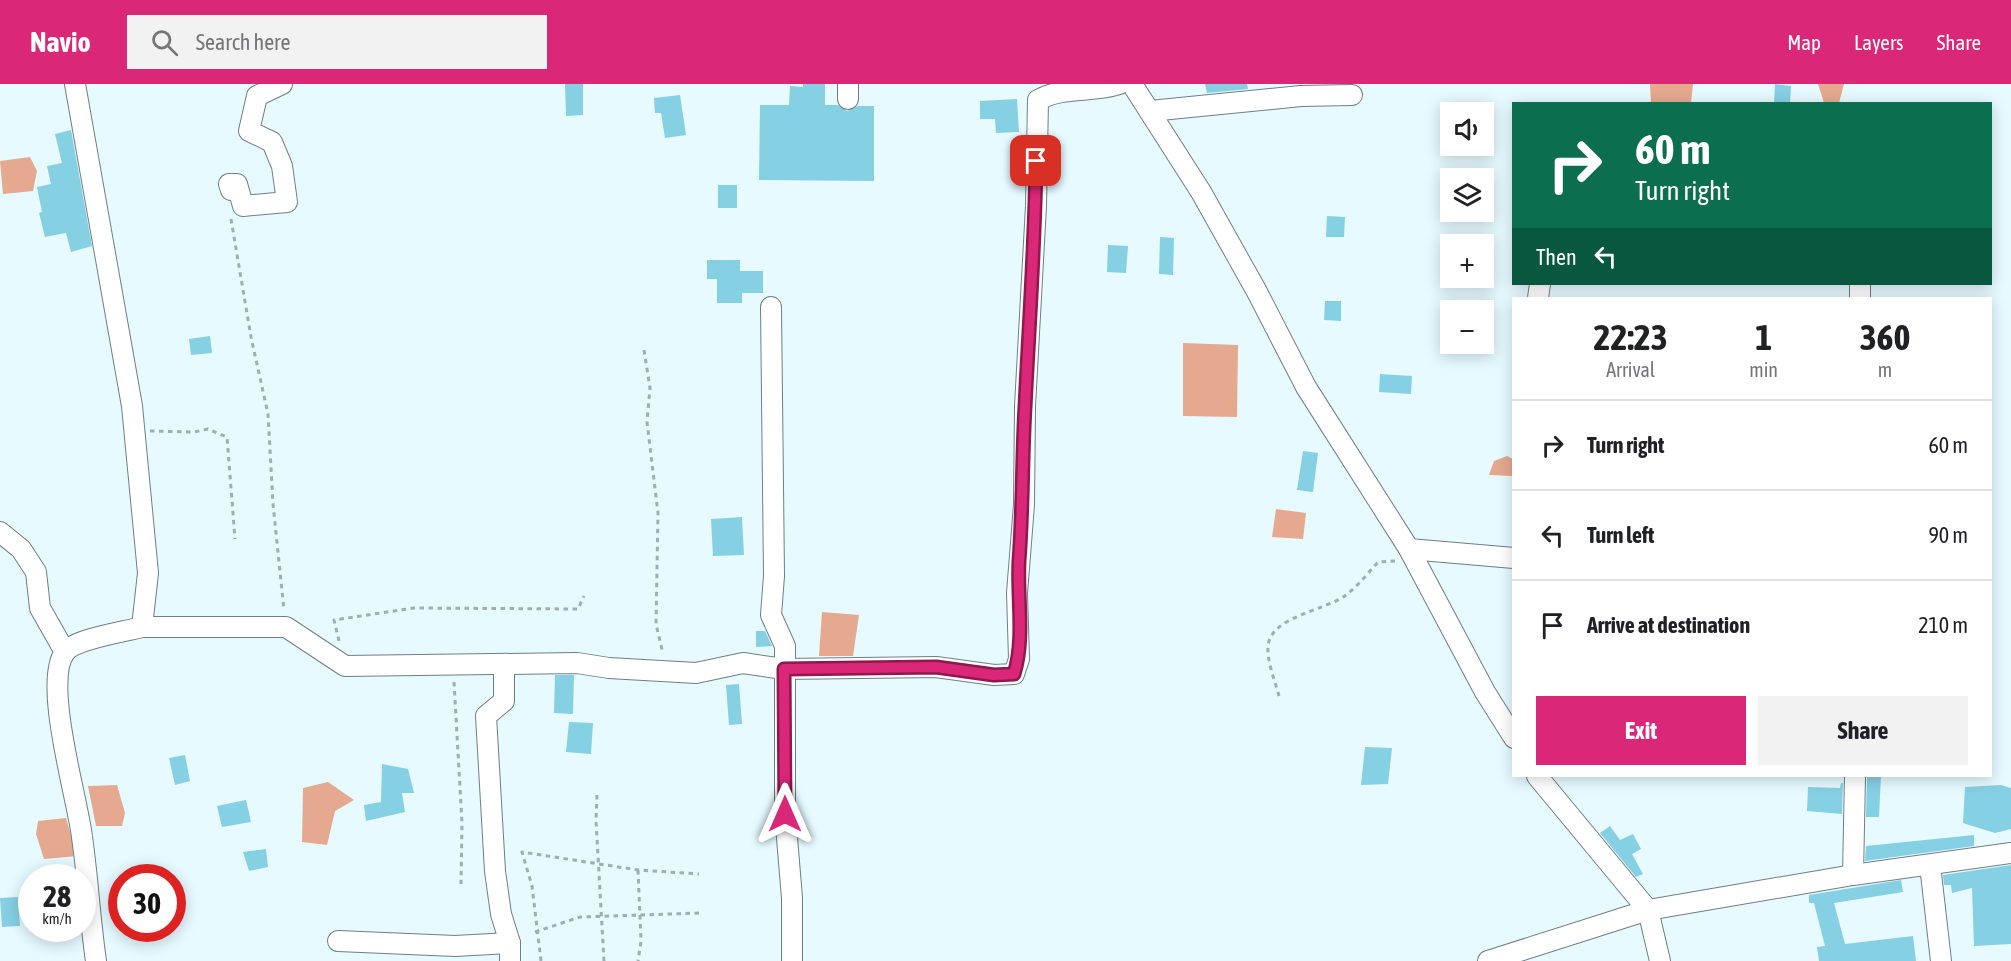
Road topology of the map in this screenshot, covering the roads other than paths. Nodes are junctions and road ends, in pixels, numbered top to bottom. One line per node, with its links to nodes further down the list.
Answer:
1 (75, 84): 12 (street)
2 (282, 84): 7 (street)
3 (1119, 84): 15 (street)
4 (1132, 84): 6 (street)
5 (1352, 95): 6 (street)
6 (1150, 111): 10 (street)
7 (231, 190)
8 (771, 307): 15 (street)
9 (0, 532): 13 (street)
10 (1411, 554): 11 (street); 16 (street)
11 (1512, 558)
12 (142, 627): 13 (street); 14 (street)
13 (65, 652): 25 (street)
14 (504, 664): 15 (street); 24 (street)
15 (784, 669): 26 (street)
16 (1512, 735)
17 (1538, 777): 22 (street)
18 (1855, 777): 21 (street)
19 (2011, 853): 20 (street)
20 (1930, 865): 21 (street); 29 (street)
21 (1854, 875): 22 (street)
22 (1648, 910): 27 (street); 28 (street)
23 (338, 941): 24 (street)
24 (510, 952)
25 (96, 961)
26 (792, 961)
27 (1488, 961)
28 (1660, 961)
29 (1941, 961)

